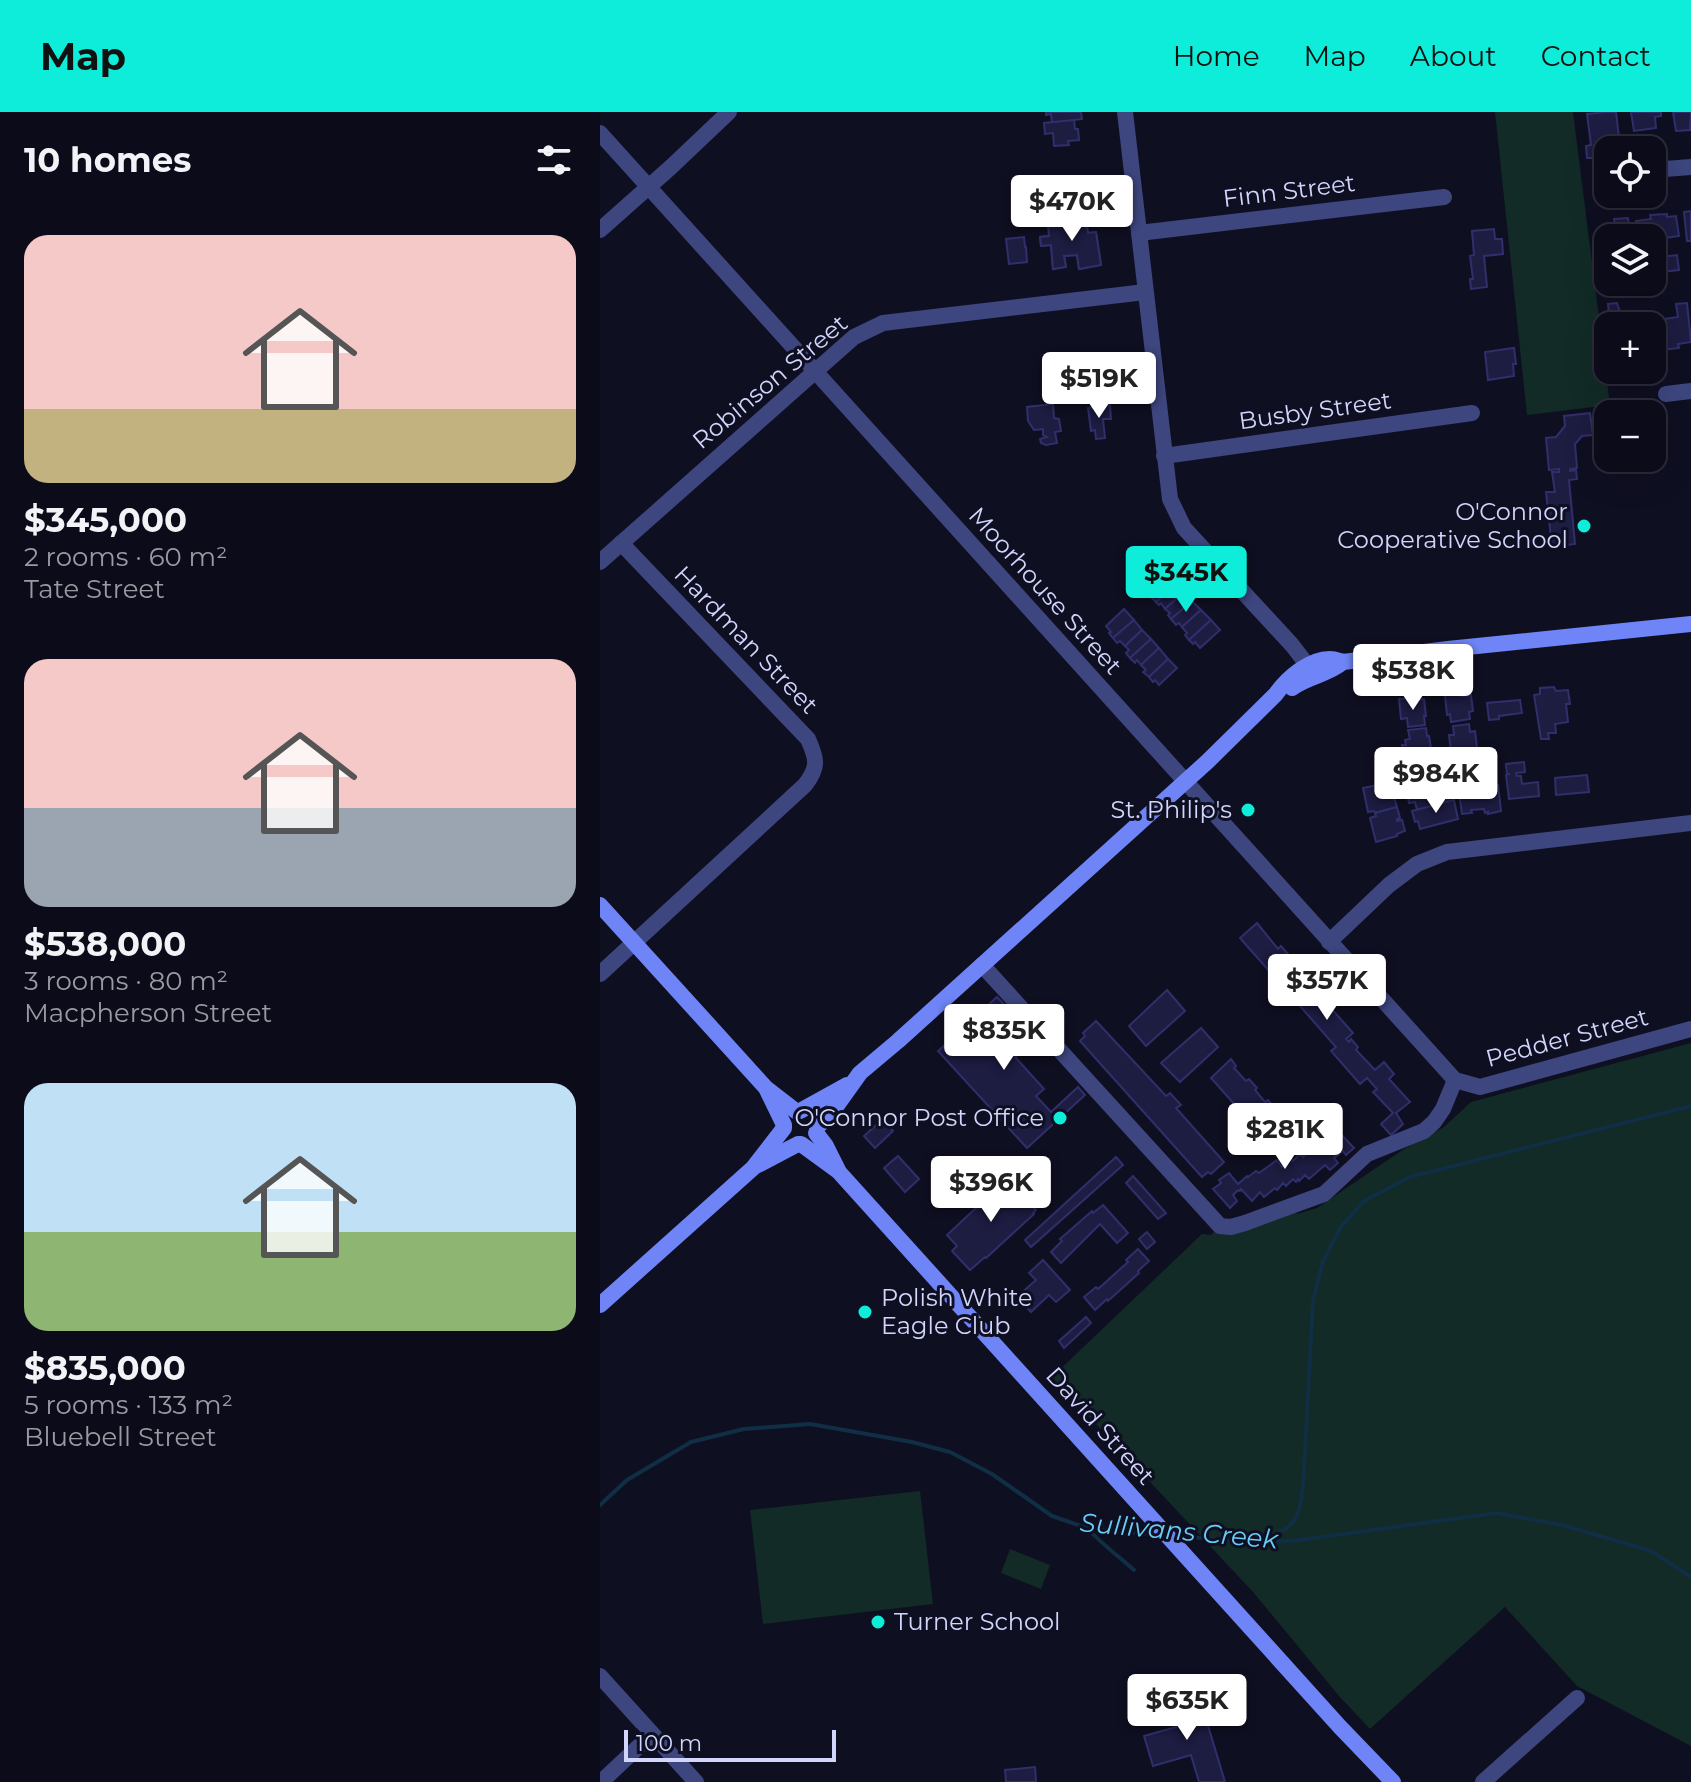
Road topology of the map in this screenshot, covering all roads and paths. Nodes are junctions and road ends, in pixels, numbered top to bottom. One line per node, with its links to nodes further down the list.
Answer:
1 (729, 112): 6 (street)
2 (1125, 112): 9 (street)
3 (600, 133): 6 (street, Moorhouse Street)
4 (1691, 167): 5 (street)
5 (1666, 169)
6 (648, 187): 8 (street); 11 (street, Moorhouse Street)
7 (1444, 197): 9 (street, Finn Street)
8 (600, 230)
9 (1139, 233): 10 (street)
10 (1145, 292): 11 (street, Robinson Street); 15 (street)
11 (815, 371): 16 (street, Robinson Street); 20 (street, Moorhouse Street)
12 (1691, 391): 13 (street)
13 (1666, 394)
14 (1472, 413): 15 (street, Busby Street)
15 (1164, 456): 19 (street)
16 (621, 543): 17 (street, Robinson Street); 24 (street, Hardman Street)
17 (600, 562)
18 (1691, 624): 19 (street)
19 (1312, 670): 20 (street)
20 (1185, 782): 23 (street, Moorhouse Street); 25 (street)
21 (1691, 823): 23 (street)
22 (600, 905): 24 (street)
23 (1329, 942): 28 (street, Moorhouse Street)
24 (635, 943): 26 (street, Hardman Street); 30 (street)
25 (982, 965): 28 (street); 29 (street)
26 (600, 974)
27 (1691, 1029): 28 (street, Pedder Street)
28 (1455, 1080)
29 (852, 1082): 31 (street); 33 (street)
30 (766, 1088): 31 (street); 32 (street)
31 (799, 1111): 32 (street); 33 (street)
32 (784, 1127): 34 (street); 35 (street)
33 (817, 1130): 34 (street); 36 (street, David Street)
34 (800, 1144): 35 (street); 36 (street, David Street)
35 (753, 1168): 37 (street)
36 (838, 1171): 43 (street, David Street)
37 (600, 1305)
38 (600, 1676): 40 (street)
39 (1577, 1698): 44 (street)
40 (652, 1734): 41 (street); 42 (street)
41 (601, 1782)
42 (696, 1782)
43 (1393, 1782)
44 (1483, 1782)

